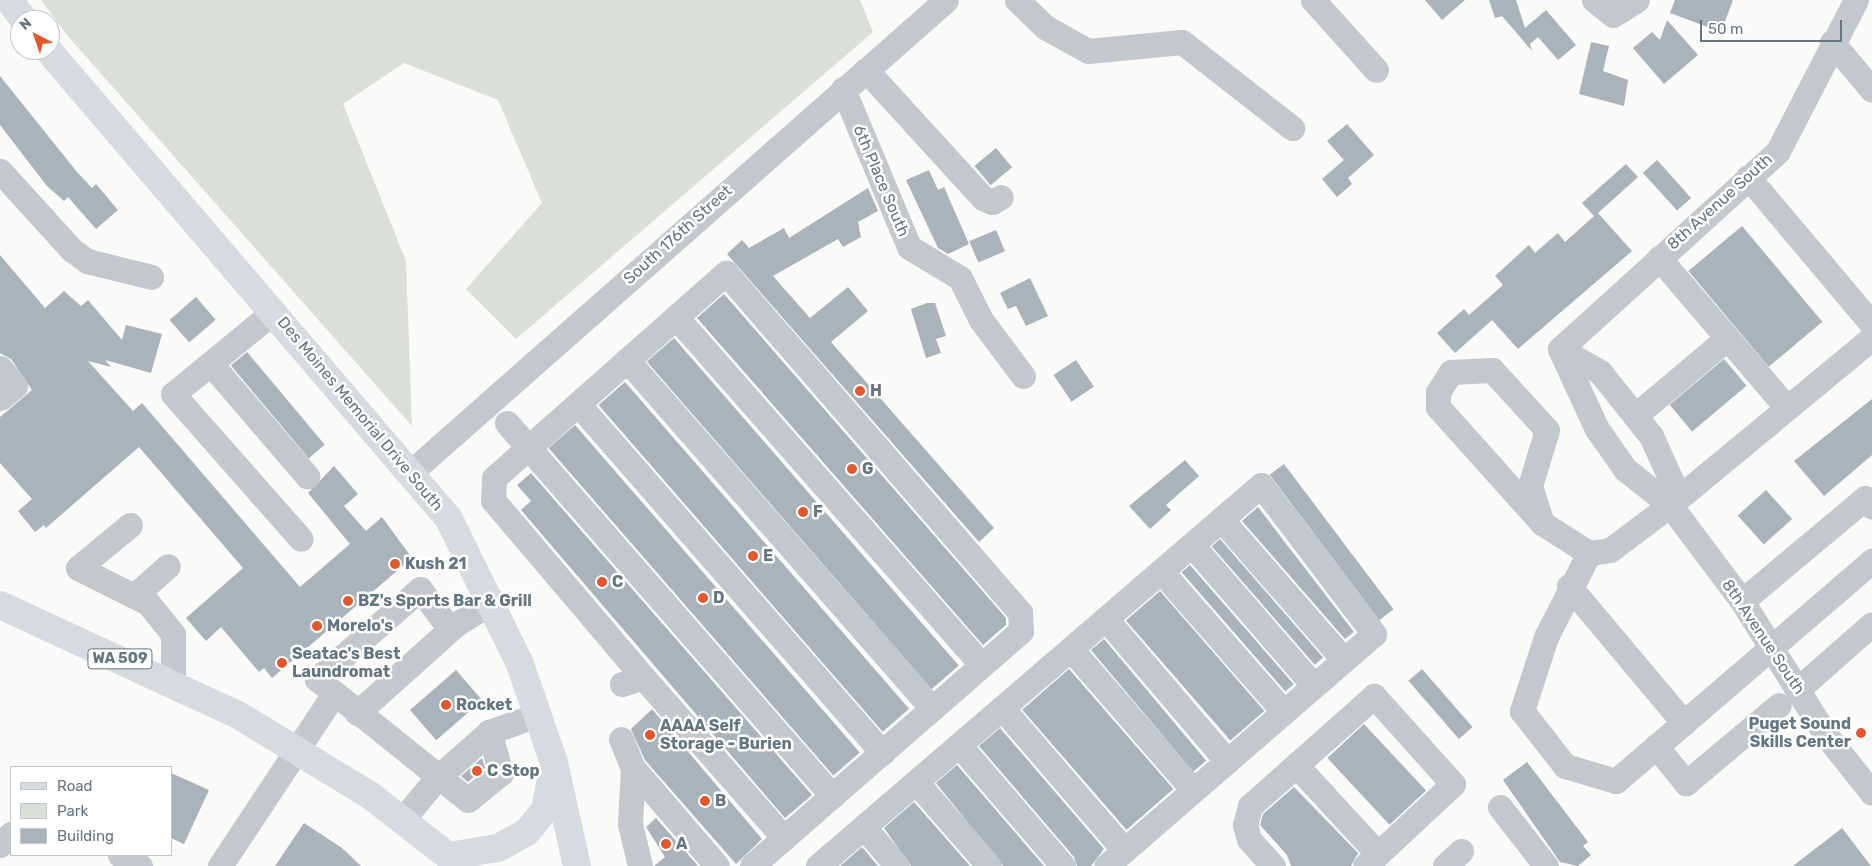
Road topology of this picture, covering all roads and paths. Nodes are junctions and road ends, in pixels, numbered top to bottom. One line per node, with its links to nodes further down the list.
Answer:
1 (946, 0): 9 (street, South 176th Street)
2 (1017, 0): 13 (street)
3 (1313, 0): 10 (street)
4 (1594, 0): 5 (street)
5 (1637, 0)
6 (1856, 0): 7 (street, 8th Avenue South)
7 (1832, 42): 12 (street); 15 (street, 8th Avenue South)
8 (57, 60): 19 (main road, Des Moines Memorial Drive South)
9 (866, 70): 11 (street, South 176th Street); 16 (street)
10 (1376, 70)
11 (843, 89): 28 (street, 6th Place South); 35 (street, South 176th Street)
12 (1872, 90)
13 (1292, 128)
14 (0, 171): 18 (street)
15 (1748, 176): 17 (street, 8th Avenue South); 21 (street)
16 (1001, 197)
17 (1658, 258): 23 (street); 24 (street, 8th Avenue South)
18 (151, 277)
19 (273, 312): 26 (street); 35 (main road, Des Moines Memorial Drive South)
20 (676, 317): 25 (street); 59 (street); 59 (street)
21 (1872, 324)
22 (1872, 338): 31 (street)
23 (1726, 340): 31 (street); 32 (street)
24 (1560, 349): 32 (street); 38 (street, 8th Avenue South)
25 (627, 360): 30 (street); 66 (street)
26 (211, 364): 36 (street); 42 (street)
27 (0, 368): 29 (street)
28 (1023, 376)
29 (0, 398)
30 (578, 404): 34 (street); 76 (street)
31 (1787, 408): 38 (street)
32 (1636, 415): 38 (street)
33 (507, 423): 34 (street)
34 (528, 448): 86 (street); 91 (street)
35 (412, 471): 50 (main road, Des Moines Memorial Drive South)
36 (307, 476)
37 (1869, 499): 51 (street)
38 (1670, 506): 44 (street); 51 (street, 8th Avenue South)
39 (1221, 519): 43 (street); 58 (street); 58 (street)
40 (1542, 523): 40 (street); 44 (street)
41 (130, 525): 49 (street)
42 (302, 539)
43 (1192, 545): 47 (street); 61 (street)
44 (1589, 553): 48 (street)
45 (1872, 562): 56 (street)
46 (168, 566): 49 (street)
47 (1161, 571): 53 (street); 67 (street)
48 (1569, 586): 70 (street); 74 (street)
49 (134, 596): 60 (street)
50 (493, 601): 55 (street); 69 (main road, Des Moines Memorial Drive South)
51 (1742, 601): 56 (street, 8th Avenue South)
52 (0, 605): 60 (main road, WA 509)
53 (1106, 619): 57 (street); 77 (street)
54 (1872, 624): 62 (street)
55 (450, 629): 63 (street); 68 (street)
56 (1773, 647): 62 (street, 8th Avenue South); 70 (street)
57 (1071, 649): 65 (street); 84 (street)
58 (1344, 660): 61 (street)
59 (982, 665): 66 (street)
60 (172, 683): 75 (main road, WA 509)
61 (1314, 686): 67 (street)
62 (1798, 688): 80 (street, 8th Avenue South)
63 (334, 694): 68 (street); 75 (street)
64 (1779, 705): 74 (street)
65 (1002, 708): 73 (street); 94 (street)
66 (932, 709): 76 (street)
67 (1284, 712): 77 (street)
68 (357, 713): 82 (street)
69 (537, 715): 71 (street); 78 (main road, Des Moines Memorial Drive South)
70 (1684, 723): 74 (street)
71 (489, 732): 82 (street); 82 (street)
72 (621, 739): 81 (street)
73 (959, 745): 83 (street); 106 (street)
74 (1656, 746)
75 (297, 748): 88 (main road, WA 509); 99 (street)
76 (882, 753): 86 (street)
77 (1227, 761): 84 (street)
78 (554, 762): 96 (main road); 100 (main road, Des Moines Memorial Drive South)
79 (1296, 765): 95 (street); 95 (street); 107 (street)
80 (1863, 765): 85 (street, 8th Avenue South)
81 (633, 768): 101 (street); 102 (street)
82 (438, 777): 88 (street)
83 (916, 782): 89 (street); 105 (street)
84 (1193, 790): 94 (street)
85 (1872, 793)
86 (832, 796): 91 (street)
87 (1500, 807): 108 (street)
88 (402, 820): 96 (main road, WA 509)
89 (864, 827): 97 (street); 104 (street)
90 (10, 835): 92 (street)
91 (784, 838): 103 (street)
92 (0, 845)
93 (122, 856): 98 (street)
94 (1115, 858)
95 (1371, 860)
96 (455, 861)
97 (820, 865)
98 (140, 866)
99 (220, 866)
100 (577, 866)
101 (640, 866)
102 (717, 866)
103 (752, 866)
104 (897, 866)
105 (988, 866)
106 (1063, 866)
107 (1273, 866)
108 (1546, 866)

